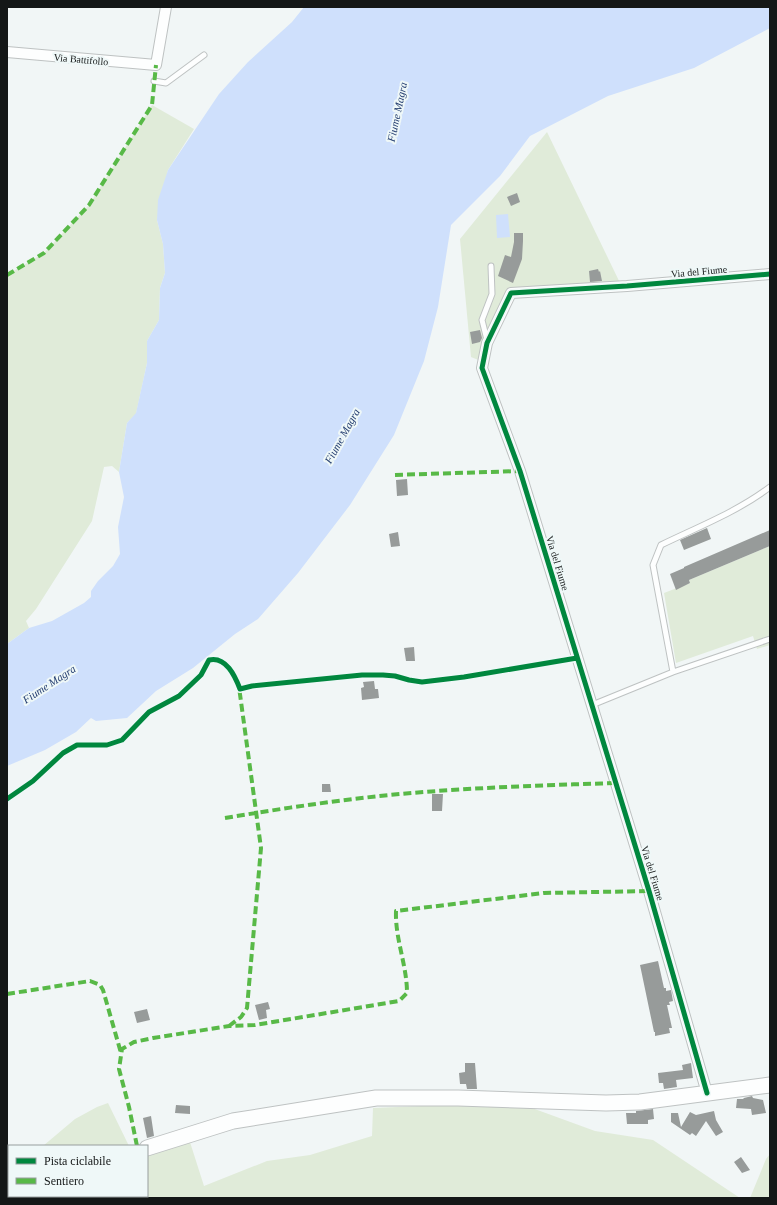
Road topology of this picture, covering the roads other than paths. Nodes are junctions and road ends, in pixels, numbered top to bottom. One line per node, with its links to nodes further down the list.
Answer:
1 (166, 7): 2 (street, Via Battifollo)
2 (7, 52)
3 (204, 55): 4 (lane)
4 (154, 81)
5 (491, 266): 7 (lane)
6 (770, 274): 7 (street, Via del Fiume)
7 (487, 343): 11 (street, Via del Fiume)
8 (770, 487): 10 (lane)
9 (770, 639): 10 (lane)
10 (673, 672): 11 (lane)
11 (592, 705): 13 (street, Via del Fiume)
12 (770, 1085): 13 (main road)
13 (707, 1093): 14 (main road)
14 (148, 1148)

